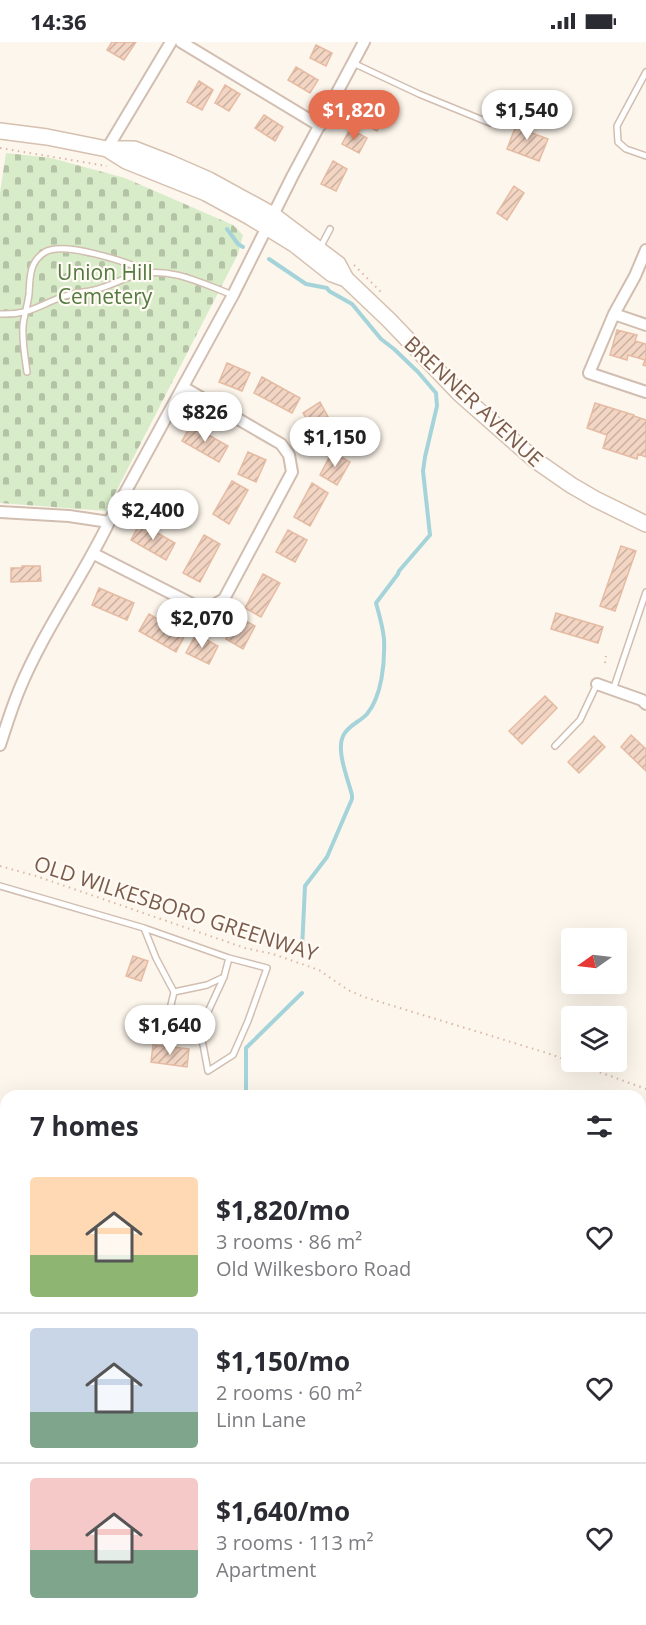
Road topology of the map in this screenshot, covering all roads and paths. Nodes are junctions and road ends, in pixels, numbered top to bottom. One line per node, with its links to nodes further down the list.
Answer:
1 (171, 42): 10 (street)
2 (181, 42): 7 (street)
3 (364, 42): 4 (street)
4 (353, 63): 6 (lane); 7 (street)
5 (646, 72): 11 (lane)
6 (490, 123)
7 (320, 126): 13 (street)
8 (0, 131): 10 (street, BRENNER AVENUE)
9 (0, 148): 12 (path)
10 (107, 149): 13 (street, BRENNER AVENUE)
11 (646, 156)
12 (115, 167)
13 (270, 221): 15 (street, BRENNER AVENUE); 20 (street, BRENNER AVENUE); 22 (street)
14 (330, 230): 15 (lane)
15 (320, 249): 20 (street, BRENNER AVENUE)
16 (646, 250): 19 (street)
17 (355, 266): 23 (path)
18 (149, 273): 22 (lane); 24 (lane); 24 (lane)
19 (635, 276): 21 (street); 26 (street)
20 (346, 279): 33 (street, BRENNER AVENUE)
21 (646, 280)
22 (233, 295): 29 (street)
23 (385, 296)
24 (25, 313): 25 (lane); 28 (lane)
25 (0, 314)
26 (614, 314): 27 (street); 30 (street)
27 (646, 325)
28 (27, 372)
29 (183, 387): 32 (street); 34 (street)
30 (646, 392)
31 (0, 512): 32 (street)
32 (109, 522): 34 (street)
33 (646, 524)
34 (94, 554): 41 (street)
35 (646, 592): 39 (lane)
36 (606, 656): 37 (path)
37 (604, 663)
38 (597, 684): 39 (street); 42 (lane)
39 (613, 690): 40 (street)
40 (646, 704)
41 (0, 745)
42 (555, 746)
43 (0, 866): 50 (path, OLD WILKESBORO GREENWAY)
44 (0, 886): 45 (lane)
45 (144, 927): 46 (lane); 48 (lane)
46 (229, 958): 47 (lane); 47 (lane)
47 (224, 977): 48 (lane)
48 (174, 992): 49 (lane)
49 (164, 1035)
50 (646, 1089)

